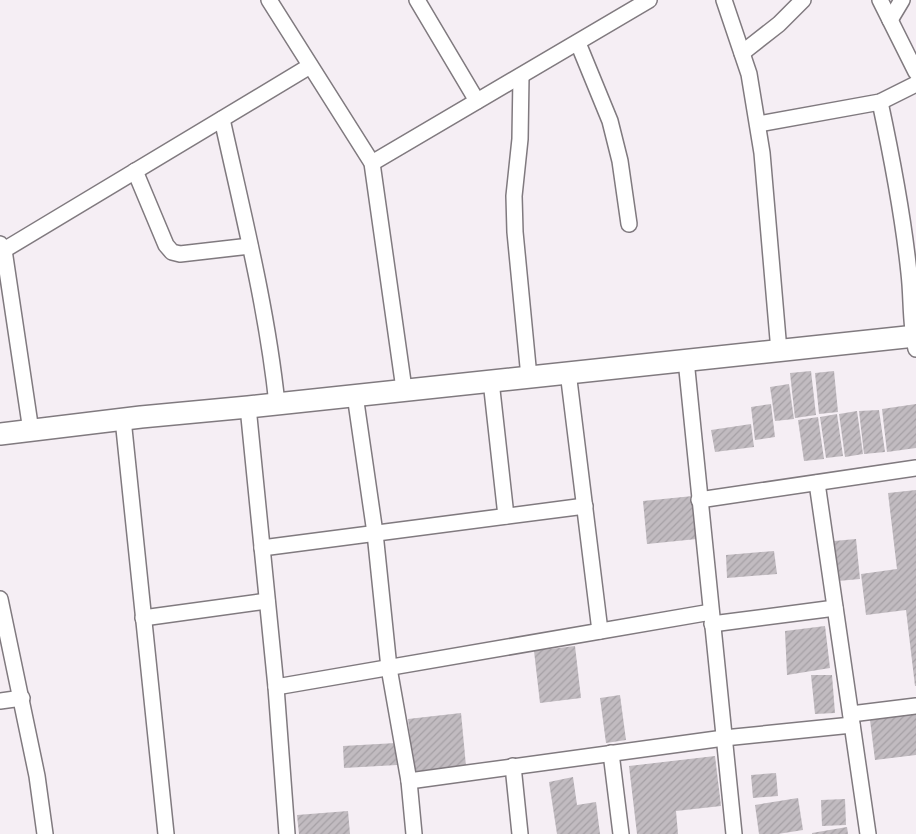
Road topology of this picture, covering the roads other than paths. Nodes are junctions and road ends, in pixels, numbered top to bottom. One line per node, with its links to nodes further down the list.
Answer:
1 (269, 0): 11 (street)
2 (417, 0): 15 (street)
3 (649, 0): 9 (street)
4 (724, 0): 10 (street)
5 (803, 0): 10 (street)
6 (880, 0): 8 (street)
7 (902, 0): 8 (street)
8 (890, 20): 12 (street)
9 (578, 42): 13 (street); 21 (street)
10 (742, 53): 18 (street)
11 (310, 66): 17 (street); 19 (street)
12 (916, 72)
13 (521, 76): 15 (street); 28 (street)
14 (916, 84): 16 (street)
15 (478, 101): 19 (street)
16 (880, 102): 18 (street); 24 (street)
17 (222, 119): 20 (street); 22 (street)
18 (758, 124): 25 (street)
19 (372, 163): 30 (street)
20 (135, 171): 22 (street); 23 (street)
21 (629, 224)
22 (250, 246): 32 (street)
23 (2, 247): 35 (street)
24 (915, 341): 25 (street)
25 (778, 350): 26 (street)
26 (686, 360): 27 (street); 39 (street)
27 (568, 372): 28 (street); 40 (street)
28 (529, 376): 29 (street)
29 (491, 380): 30 (street); 41 (street)
30 (404, 389): 31 (street)
31 (355, 395): 32 (street); 42 (street)
32 (277, 404): 33 (street)
33 (248, 407): 34 (street); 43 (street)
34 (123, 419): 35 (street); 47 (street)
35 (31, 431): 36 (street)
36 (0, 434)
37 (916, 468): 38 (street)
38 (817, 483): 39 (street); 46 (street)
39 (700, 500): 48 (street)
40 (585, 506): 41 (street); 49 (street)
41 (506, 516): 42 (street)
42 (375, 533): 43 (street); 50 (street)
43 (262, 548): 45 (street)
44 (0, 599): 52 (street)
45 (268, 601): 47 (street); 51 (street)
46 (835, 608): 48 (street); 55 (street)
47 (143, 618): 61 (street)
48 (712, 618): 49 (street); 56 (street)
49 (600, 631): 50 (street)
50 (389, 668): 51 (street); 59 (street)
51 (276, 687): 62 (street)
52 (22, 698): 53 (street); 60 (street)
53 (0, 701)
54 (916, 706): 55 (street)
55 (851, 720): 56 (street); 67 (street)
56 (724, 738): 57 (street); 66 (street)
57 (610, 753): 58 (street); 65 (street)
58 (513, 766): 59 (street); 64 (street)
59 (409, 781): 63 (street)
60 (45, 834)
61 (166, 834)
62 (287, 834)
63 (414, 834)
64 (520, 834)
65 (621, 834)
66 (734, 834)
67 (868, 834)

